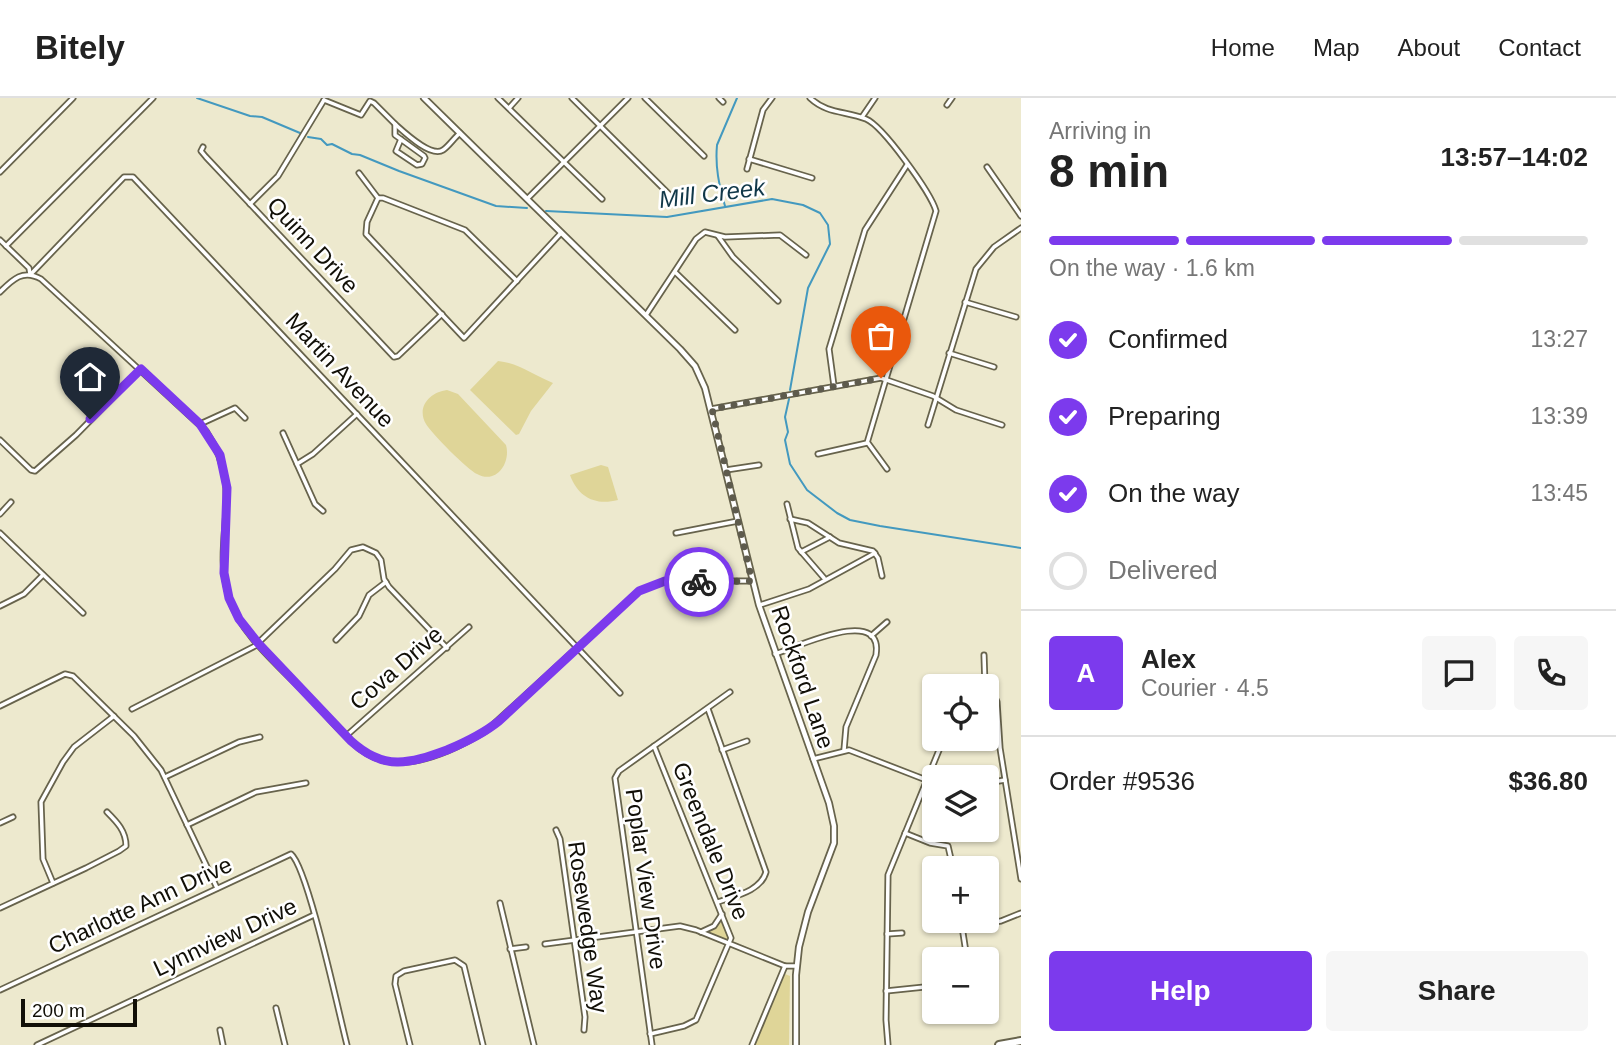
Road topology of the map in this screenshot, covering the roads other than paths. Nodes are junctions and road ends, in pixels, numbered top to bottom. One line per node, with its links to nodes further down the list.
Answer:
1 (73, 98): 28 (street)
2 (153, 98): 41 (street)
3 (424, 98): 19 (main road, Rockford Lane)
4 (498, 98): 15 (street)
5 (518, 98): 15 (street)
6 (572, 98): 18 (street)
7 (628, 98): 18 (street)
8 (645, 98): 22 (street)
9 (772, 98): 23 (street)
10 (810, 98): 16 (street)
11 (875, 98): 16 (street)
12 (952, 98): 14 (street)
13 (323, 99): 17 (street); 35 (street, Quinn Drive)
14 (947, 105)
15 (509, 108): 24 (street)
16 (862, 117): 25 (street)
17 (395, 124): 19 (street); 20 (street)
18 (600, 126): 24 (street); 34 (street)
19 (460, 133): 32 (main road, Rockford Lane)
20 (401, 139): 20 (street)
21 (203, 147): 35 (street)
22 (704, 156)
23 (749, 159): 27 (street); 30 (street)
24 (564, 163): 32 (street); 33 (street)
25 (907, 165): 56 (street); 57 (street)
26 (987, 167): 36 (street)
27 (747, 169)
28 (0, 172)
29 (359, 173): 31 (street)
30 (813, 178)
31 (378, 198): 45 (street); 49 (street)
32 (527, 199): 38 (main road, Rockford Lane)
33 (603, 199)
34 (676, 201)
35 (250, 204): 49 (street, Quinn Drive)
36 (1021, 216)
37 (1021, 228): 48 (street)
38 (561, 233): 45 (street); 50 (main road, Rockford Lane)
39 (718, 236): 42 (street); 43 (street); 47 (street)
40 (0, 240): 41 (street)
41 (6, 246): 44 (street)
42 (806, 254)
43 (675, 272): 50 (street); 52 (street)
44 (31, 274): 46 (street); 55 (street); 60 (street, Martin Avenue)
45 (517, 281): 49 (street)
46 (0, 292)
47 (778, 301)
48 (965, 302): 51 (street); 53 (street)
49 (442, 314)
50 (646, 316): 59 (main road, Rockford Lane)
51 (1016, 317)
52 (735, 330)
53 (949, 354): 54 (street); 58 (street)
54 (994, 366)
55 (141, 369): 62 (street); 66 (street)
56 (886, 379): 57 (street); 58 (street); 67 (street)
57 (834, 386): 59 (street)
58 (936, 398): 63 (street); 64 (street)
59 (712, 409): 72 (main road, Rockford Lane)
60 (357, 413): 69 (street); 97 (street, Martin Avenue)
61 (245, 418): 62 (street)
62 (200, 424): 96 (street)
63 (928, 425)
64 (1002, 425)
65 (283, 433): 69 (street)
66 (0, 440)
67 (867, 443): 68 (street); 71 (street)
68 (818, 454)
69 (297, 464): 75 (street)
70 (759, 465): 72 (street)
71 (887, 469)
72 (726, 470): 78 (main road, Rockford Lane)
73 (11, 502): 76 (street)
74 (787, 504): 77 (street)
75 (323, 511)
76 (0, 514)
77 (790, 519): 81 (street); 82 (street)
78 (738, 521): 80 (street); 87 (main road, Rockford Lane)
79 (0, 533): 84 (street)
80 (676, 533)
81 (830, 537): 82 (street); 83 (street)
82 (801, 552): 86 (street)
83 (875, 553): 85 (street); 86 (street)
84 (44, 575): 90 (street); 91 (street)
85 (883, 576)
86 (825, 579): 89 (street)
87 (752, 581): 89 (main road, Rockford Lane); 97 (street)
88 (386, 582): 95 (street); 96 (street); 98 (street)
89 (759, 605): 99 (main road, Rockford Lane)
90 (0, 606)
91 (83, 613)
92 (887, 622): 94 (street)
93 (469, 627): 98 (street, Cova Drive)
94 (871, 636): 99 (street); 114 (street)
95 (336, 640)
96 (258, 643): 105 (street); 109 (street)
97 (577, 647): 103 (street, Martin Avenue); 109 (street)
98 (447, 648): 109 (street, Cova Drive)
99 (775, 654): 115 (main road, Rockford Lane)
100 (984, 655): 101 (street)
101 (985, 674)
102 (730, 692): 106 (street, Poplar View Drive)
103 (620, 693)
104 (0, 706): 107 (street)
105 (132, 709)
106 (708, 709): 112 (street, Poplar View Drive); 113 (street)
107 (114, 716): 116 (street); 130 (street)
108 (999, 733): 118 (street)
109 (346, 736)
110 (260, 737): 116 (street)
111 (747, 740): 113 (street)
112 (654, 746): 132 (street, Greendale Drive); 139 (street, Poplar View Drive)
113 (722, 750): 132 (street)
114 (844, 750): 115 (street); 117 (street)
115 (813, 760): 149 (main road, Rockford Lane)
116 (165, 777): 125 (street)
117 (922, 779)
118 (1005, 780): 119 (street); 129 (street)
119 (999, 781)
120 (306, 783): 125 (street)
121 (922, 791): 127 (street)
122 (107, 812): 130 (street)
123 (13, 817): 124 (street)
124 (0, 823)
125 (187, 825): 131 (street)
126 (556, 830): 143 (street, Rosewedge Way)
127 (905, 833): 128 (street); 142 (street)
128 (950, 856)
129 (1021, 879)
130 (53, 883): 134 (street)
131 (217, 888): 137 (street, Charlotte Ann Drive); 151 (street, Charlotte Ann Drive)
132 (718, 902): 136 (street, Greendale Drive)
133 (500, 903): 147 (street)
134 (0, 908)
135 (1021, 913): 138 (street)
136 (722, 914): 140 (street); 145 (street, Greendale Drive)
137 (314, 915): 158 (street, Lynnview Drive); 161 (street)
138 (999, 921)
139 (636, 931): 140 (street); 143 (street); 156 (street, Poplar View Drive)
140 (701, 932): 145 (street)
141 (902, 933): 142 (street)
142 (887, 934): 152 (street)
143 (574, 940): 144 (street); 155 (street, Rosewedge Way)
144 (545, 944)
145 (729, 944): 148 (street); 156 (street, Greendale Drive)
146 (526, 947): 147 (street)
147 (510, 949): 164 (street)
148 (785, 966): 149 (street); 166 (street)
149 (797, 966): 167 (main road, Rockford Lane)
150 (922, 987): 152 (street)
151 (0, 990)
152 (886, 991): 168 (street)
153 (275, 1008): 160 (street)
154 (220, 1030): 159 (street)
155 (584, 1030)
156 (650, 1034): 165 (street, Poplar View Drive)
157 (1021, 1041): 169 (highway)
158 (37, 1045)
159 (223, 1045)
160 (285, 1045)
161 (346, 1045)
162 (410, 1045): 163 (street)
163 (483, 1045)
164 (534, 1045)
165 (652, 1045)
166 (752, 1045)
167 (796, 1045)
168 (888, 1045)
169 (999, 1045)

